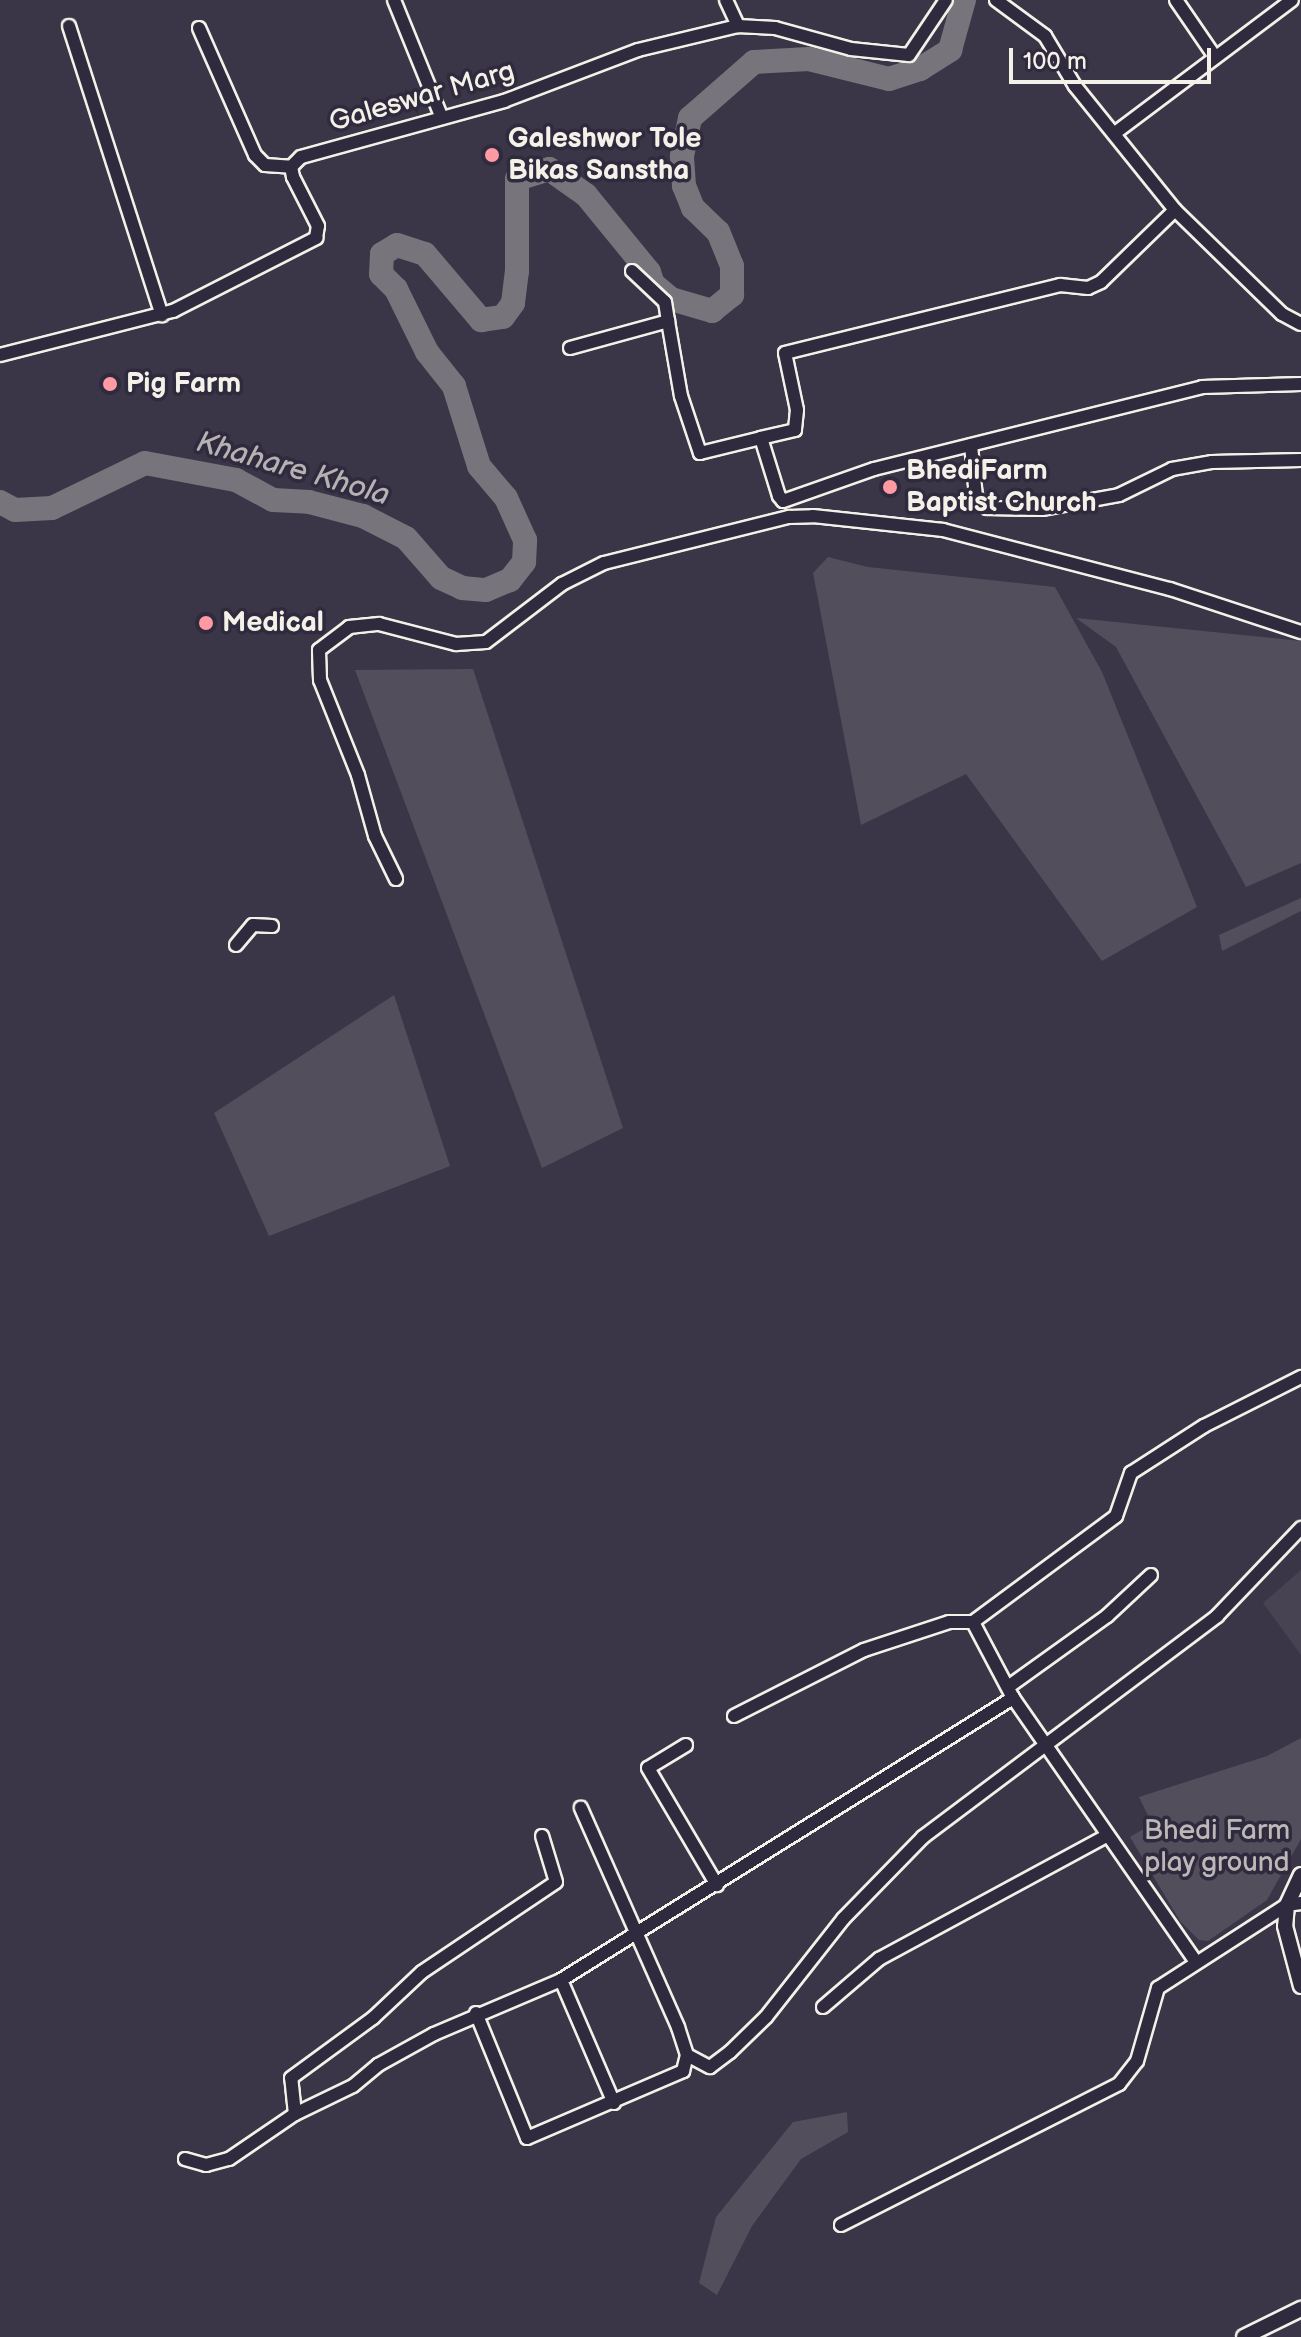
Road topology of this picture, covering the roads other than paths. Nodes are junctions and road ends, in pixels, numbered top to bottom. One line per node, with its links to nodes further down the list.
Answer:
1 (394, 0): 11 (street)
2 (726, 0): 8 (street)
3 (946, 0): 8 (street, Galeswar Marg)
4 (996, 0): 12 (street)
5 (1176, 0): 10 (street)
6 (1292, 0): 10 (street)
7 (69, 26): 16 (street)
8 (738, 26): 11 (street, Galeswar Marg)
9 (199, 28): 13 (street)
10 (1215, 57): 12 (street)
11 (442, 118): 13 (street, Galeswar Marg)
12 (1115, 133): 14 (street)
13 (291, 167): 16 (street)
14 (1175, 210): 18 (street); 22 (street)
15 (632, 271): 17 (street)
16 (162, 315): 20 (street)
17 (668, 321): 19 (street); 22 (street)
18 (1301, 324)
19 (570, 348)
20 (0, 355)
21 (1301, 384): 23 (street)
22 (761, 438): 23 (street)
23 (971, 445): 24 (street)
24 (1301, 460)
25 (1301, 632): 26 (street)
26 (396, 879)
27 (272, 926): 28 (street)
28 (236, 945)
29 (1301, 1377): 32 (street)
30 (1301, 1528): 36 (street)
31 (1151, 1575): 33 (street)
32 (973, 1622): 33 (street); 34 (street)
33 (1010, 1692): 36 (street); 41 (street)
34 (734, 1716)
35 (686, 1745): 41 (street)
36 (1046, 1745): 38 (street); 49 (street)
37 (581, 1808): 43 (street)
38 (1108, 1835): 44 (street); 47 (street)
39 (542, 1836): 51 (street)
40 (1301, 1875): 42 (street)
41 (717, 1885): 43 (street)
42 (1294, 1904): 44 (street); 46 (street)
43 (641, 1934): 45 (street); 49 (street)
44 (1196, 1962): 53 (street)
45 (561, 1980): 48 (street); 50 (street)
46 (1301, 1986)
47 (823, 2007)
48 (476, 2013): 50 (street); 51 (street)
49 (687, 2055): 50 (street)
50 (614, 2103)
51 (295, 2114): 52 (street)
52 (185, 2159)
53 (841, 2225)
54 (1301, 2309): 55 (street)
55 (1244, 2337)

